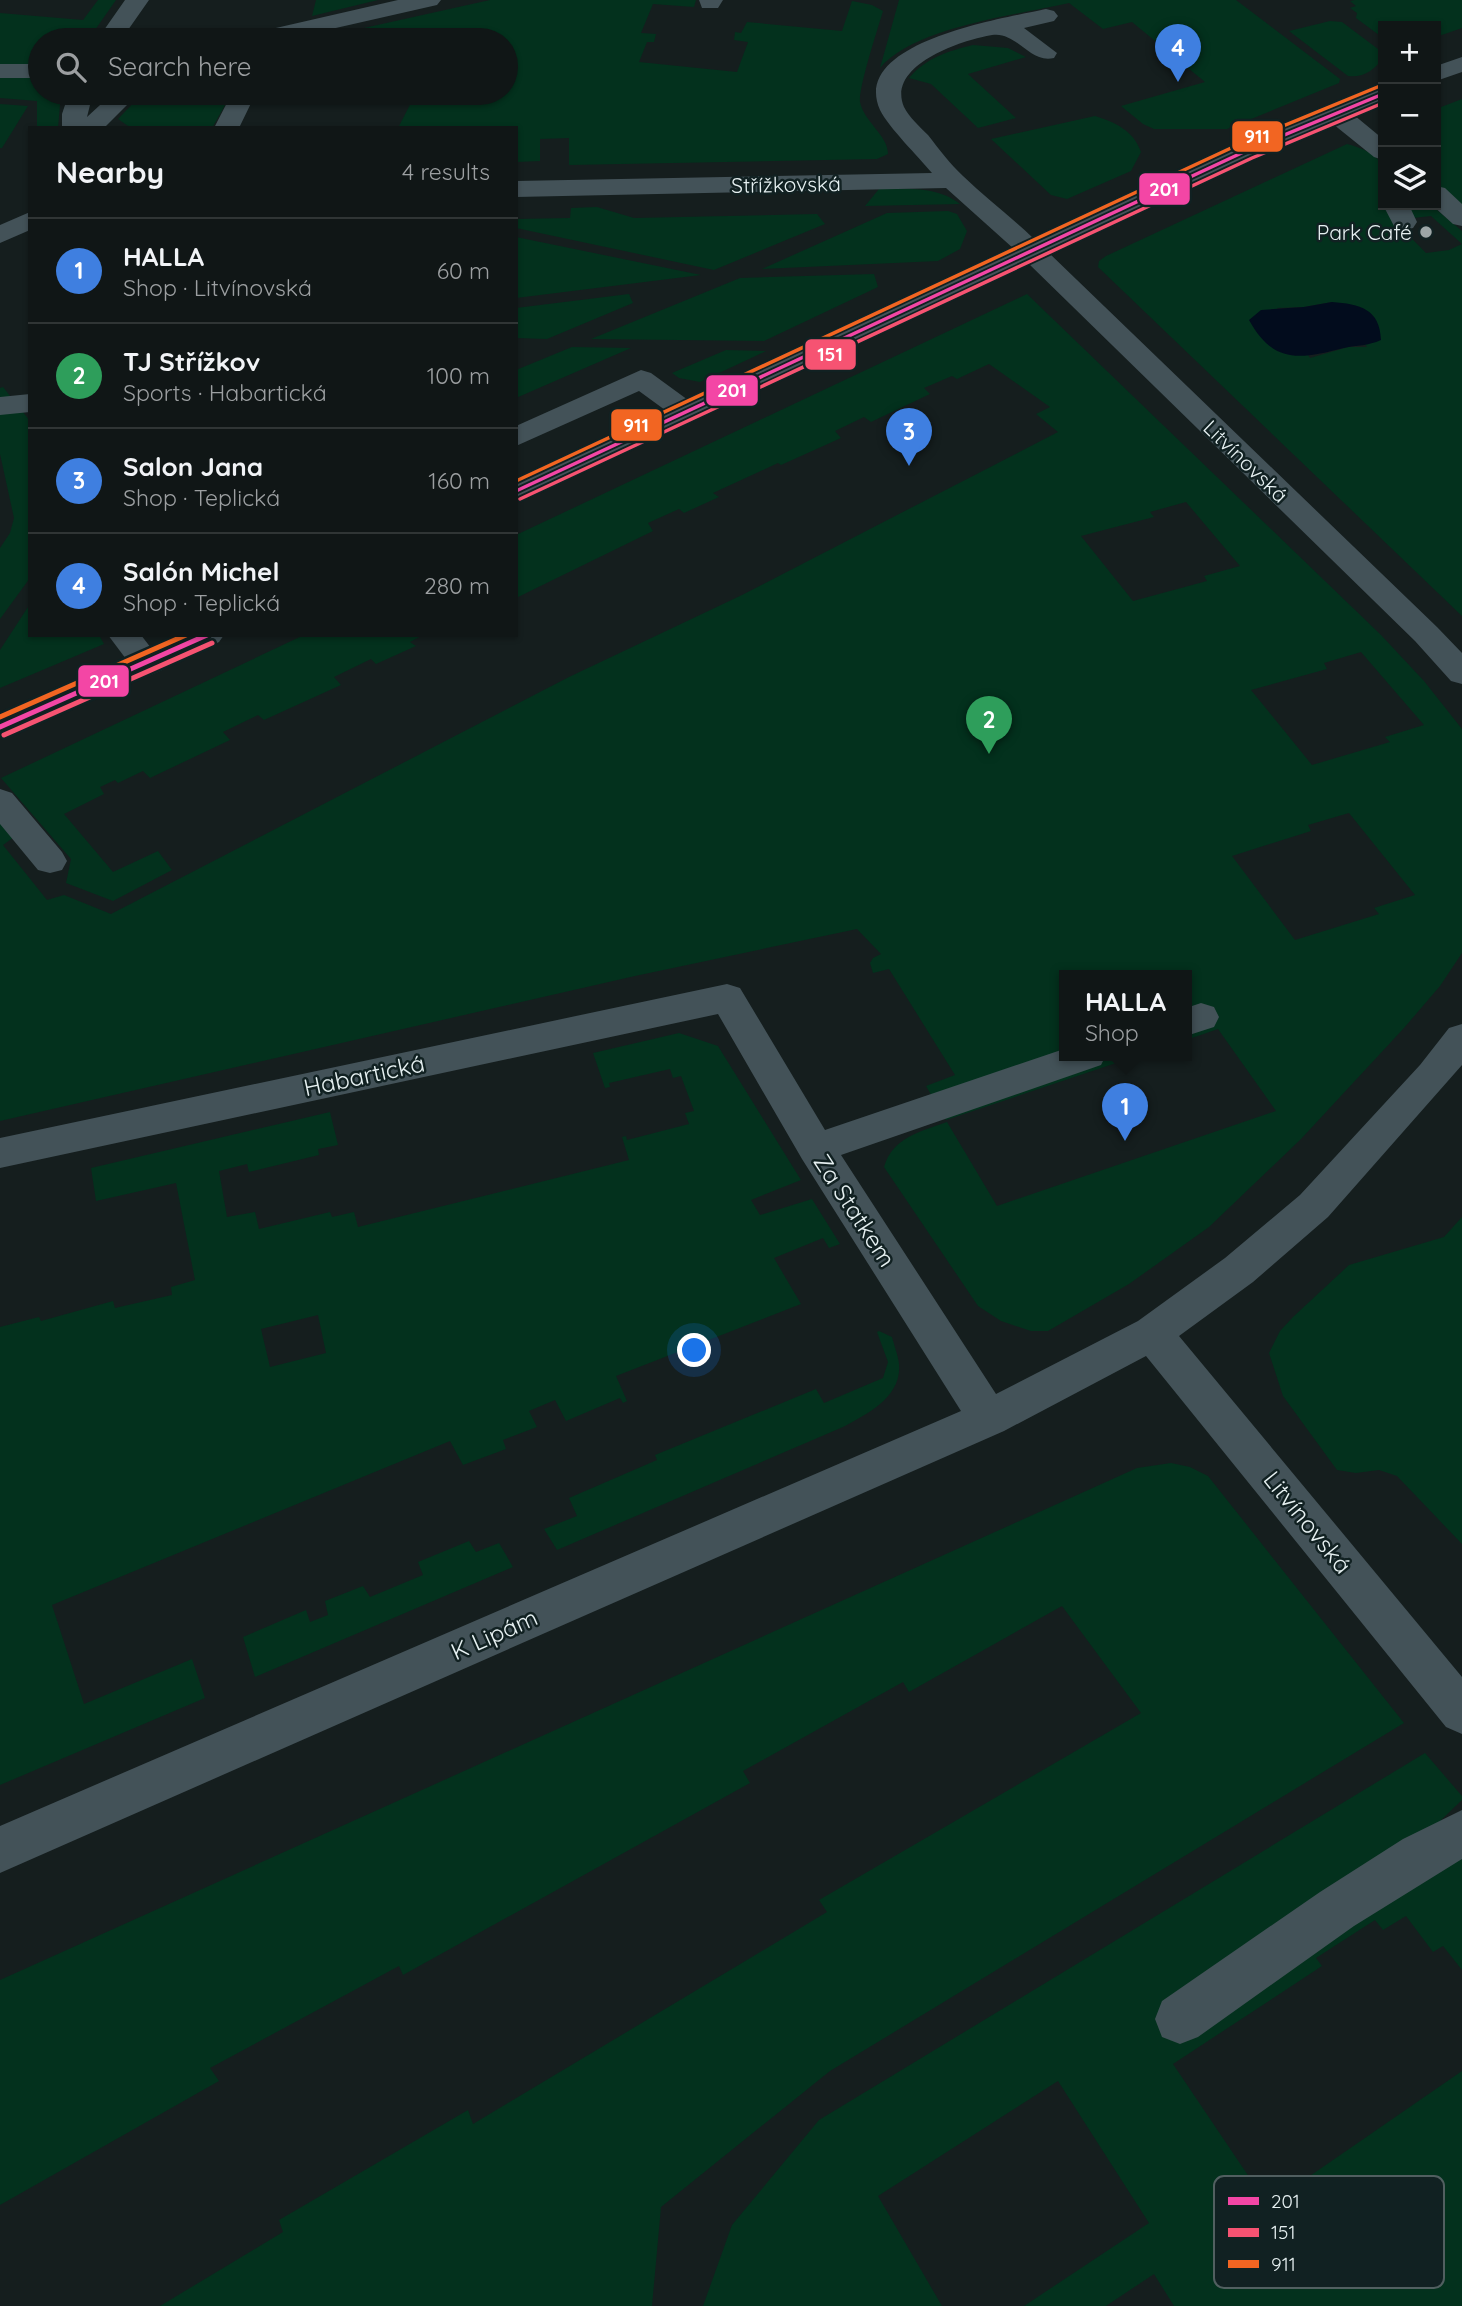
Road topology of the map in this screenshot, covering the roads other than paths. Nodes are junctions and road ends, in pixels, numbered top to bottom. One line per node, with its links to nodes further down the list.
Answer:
1 (137, 0): 4 (street)
2 (429, 0): 5 (street)
3 (1046, 16): 6 (street)
4 (117, 28)
5 (311, 28)
6 (999, 28): 7 (street); 21 (street)
7 (1045, 54)
8 (1462, 64): 11 (street)
9 (0, 71): 10 (street)
10 (28, 71)
11 (1441, 72)
12 (1378, 96): 16 (street)
13 (78, 105): 17 (street)
14 (114, 105): 18 (street)
15 (238, 105): 19 (street)
16 (1336, 113): 20 (street); 27 (street)
17 (75, 126)
18 (91, 126)
19 (227, 126)
20 (1378, 148)
21 (952, 180): 22 (street, Střížkovská); 27 (street)
22 (518, 189)
23 (1441, 199): 24 (street)
24 (1462, 218)
25 (28, 221): 26 (street)
26 (0, 235)
27 (1028, 251): 30 (street); 36 (street, Litvínovská)
28 (28, 403): 29 (street)
29 (0, 406)
30 (686, 412): 31 (street); 32 (street)
31 (518, 436)
32 (518, 490)
33 (126, 637): 35 (street)
34 (204, 637): 35 (street)
35 (147, 664): 37 (street)
36 (1462, 673)
37 (0, 727)
38 (0, 801): 39 (street)
39 (50, 861)
40 (727, 998): 43 (street, Za Statkem); 44 (street, Habartická)
41 (1462, 1038): 45 (street)
42 (1071, 1061): 43 (street)
43 (816, 1149): 46 (street, Za Statkem)
44 (0, 1153)
45 (1152, 1333): 46 (street); 47 (street, Litvínovská)
46 (989, 1418): 49 (street, K Lipám)
47 (1462, 1712)
48 (1462, 1833): 50 (street)
49 (0, 1850)
50 (1180, 2019)

